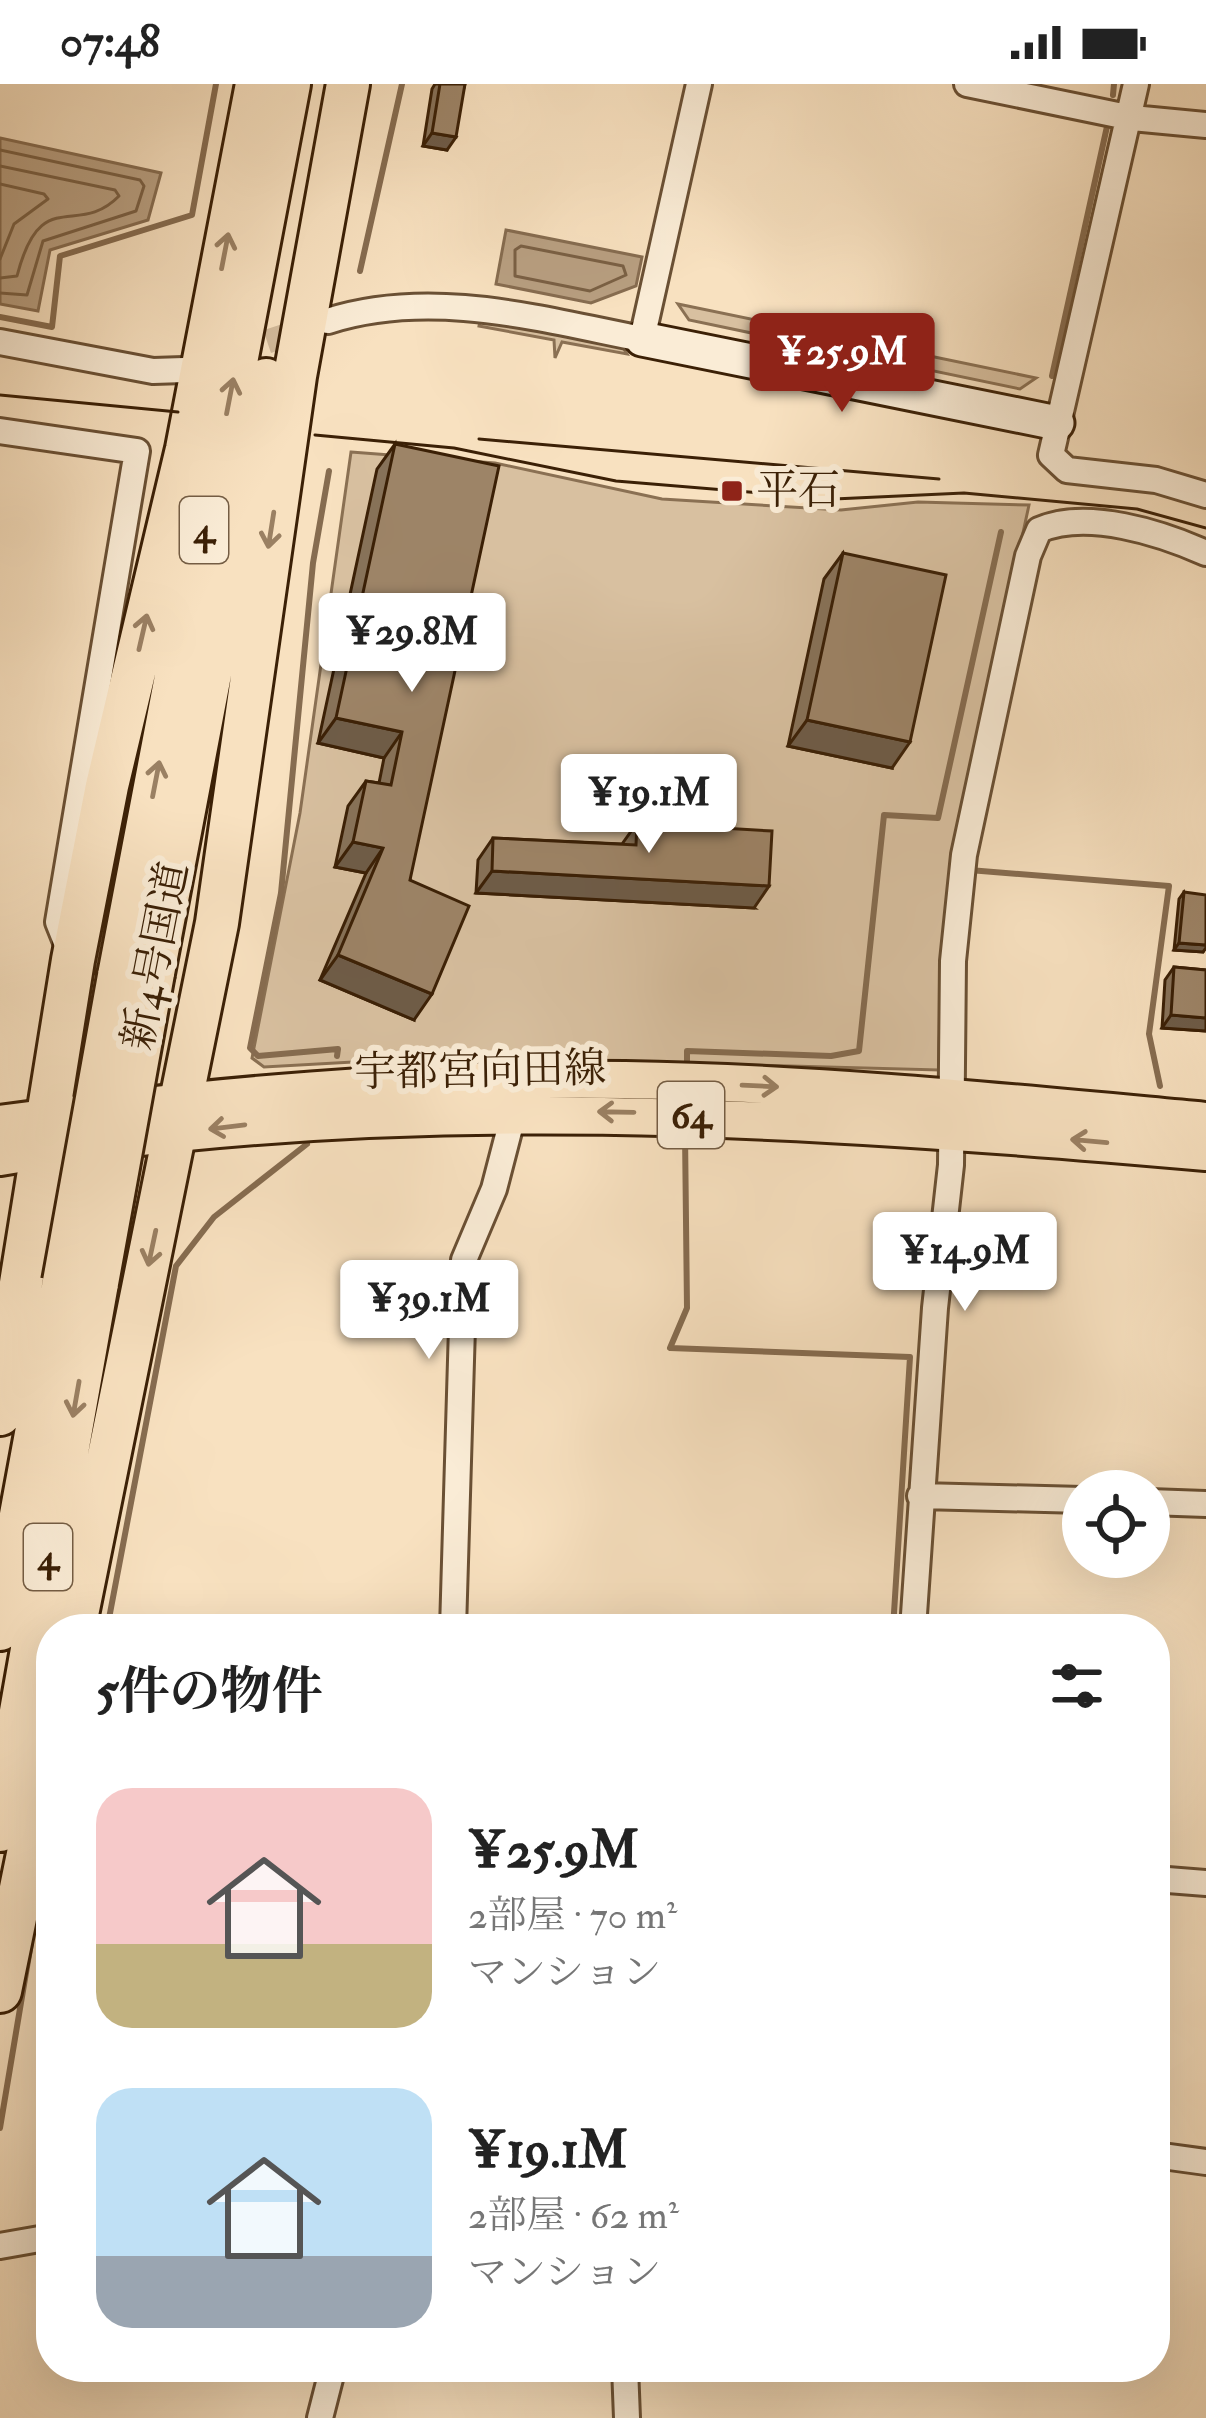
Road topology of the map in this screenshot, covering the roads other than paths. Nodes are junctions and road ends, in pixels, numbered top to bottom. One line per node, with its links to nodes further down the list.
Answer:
1 (256, 84): 18 (highway, one-way to 1)
2 (289, 84): 19 (highway, 新4号国道 / 4, one-way to 2)
3 (321, 84): 19 (highway, 新4号国道 / 4)
4 (348, 84): 22 (highway, one-way to 22)
5 (700, 84): 11 (street)
6 (967, 84): 8 (street)
7 (1136, 84): 8 (street)
8 (1139, 119): 9 (street); 14 (street)
9 (1206, 125)
10 (328, 321): 11 (street)
11 (642, 339): 14 (street)
12 (0, 342): 13 (street)
13 (184, 370)
14 (1057, 422): 16 (street)
15 (0, 431): 18 (street)
16 (1206, 495)
17 (1206, 553): 21 (street)
18 (73, 960): 25 (highway)
19 (136, 974): 28 (highway, 新4号国道 / 4, bridge)
20 (514, 1112): 21 (main road, 宇都宮向田線 / 64, one-way to 20); 22 (main road, 宇都宮向田線 / 64, one-way to 22); 36 (street)
21 (950, 1113): 22 (main road, 宇都宮向田線 / 64, one-way to 21); 23 (main road, 宇都宮向田線 / 64); 26 (main road, 宇都宮向田線 / 64, one-way to 21); 31 (street)
22 (179, 1118): 25 (main road, 宇都宮向田線 / 64); 35 (highway, one-way to 35)
23 (1206, 1120)
24 (0, 1124): 25 (main road)
25 (46, 1134): 27 (main road); 29 (highway)
26 (1206, 1151)
27 (0, 1157)
28 (81, 1283): 38 (highway, 新4号国道 / 4); 40 (highway, 新4号国道 / 4, one-way to 40)
29 (6, 1333): 30 (highway)
30 (0, 1414)
31 (920, 1496): 32 (street); 37 (street)
32 (1062, 1499)
33 (1170, 1503): 34 (street)
34 (1206, 1504)
35 (77, 1614)
36 (453, 1614)
37 (915, 1614)
38 (0, 1629)
39 (36, 1815): 43 (highway)
40 (0, 1830)
41 (1170, 1880): 42 (street)
42 (1206, 1883)
43 (0, 1991)
44 (1170, 2157): 45 (street)
45 (1206, 2162)
46 (36, 2240): 47 (street)
47 (0, 2246)
48 (329, 2382): 50 (street)
49 (625, 2382): 51 (street)
50 (320, 2418)
51 (626, 2418)

